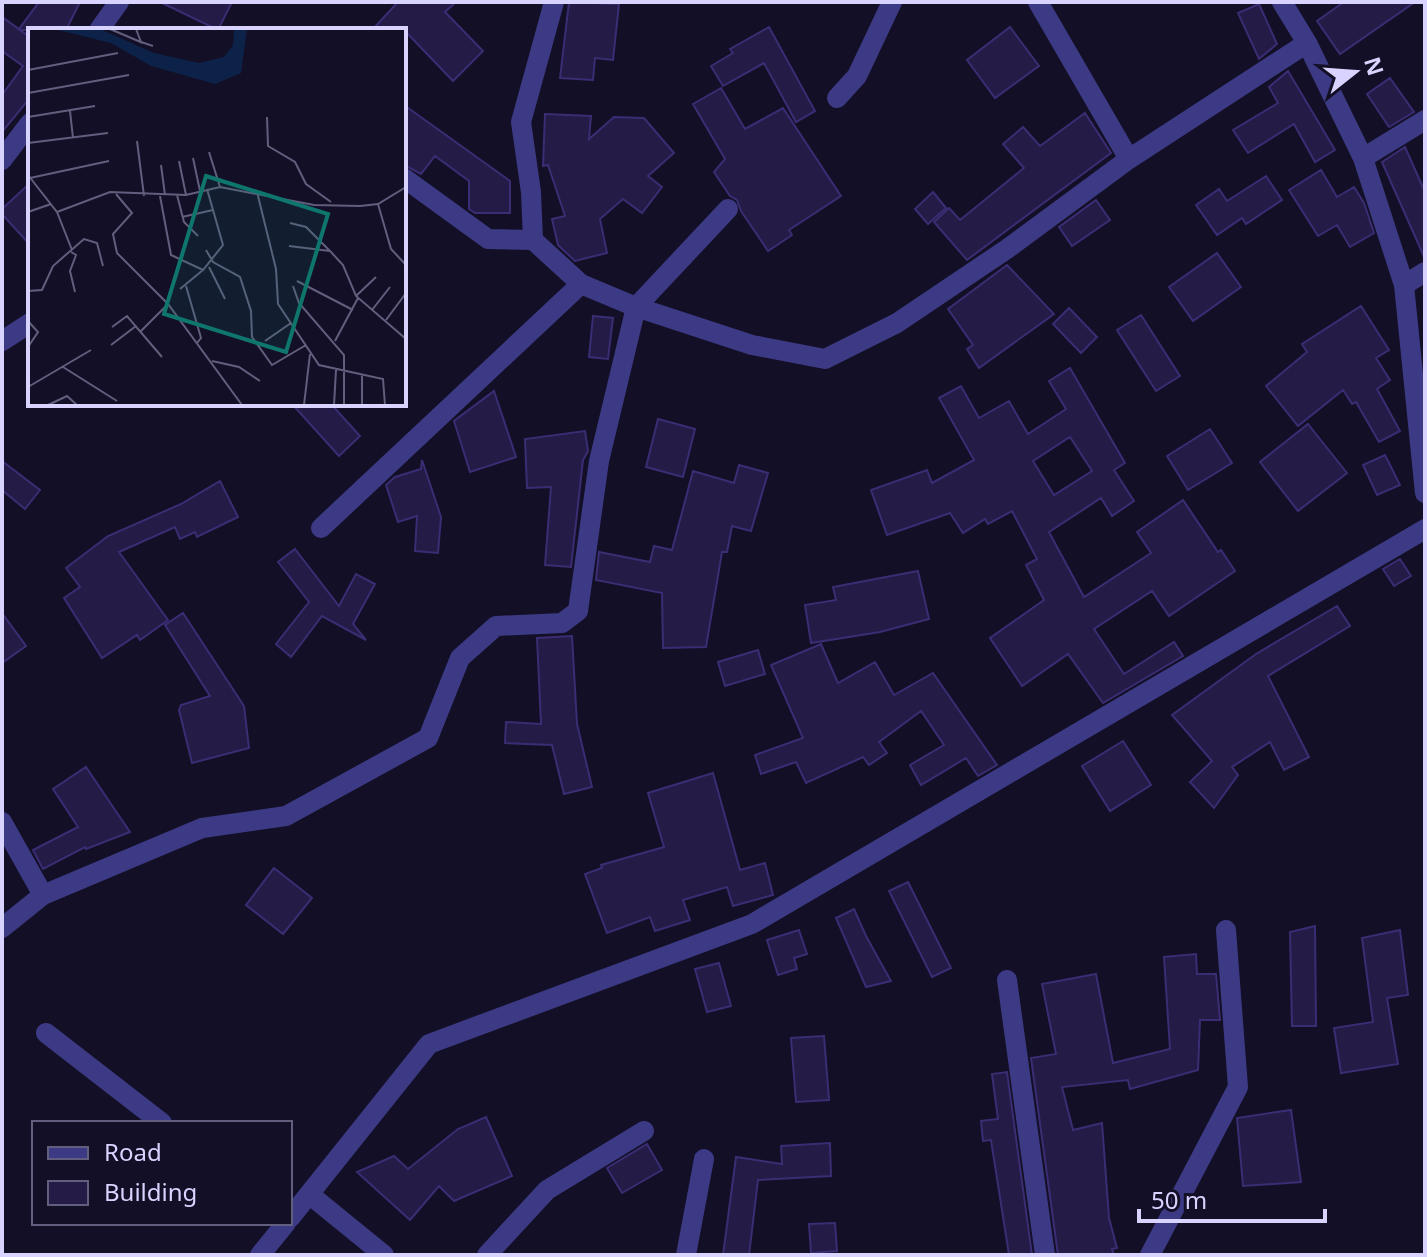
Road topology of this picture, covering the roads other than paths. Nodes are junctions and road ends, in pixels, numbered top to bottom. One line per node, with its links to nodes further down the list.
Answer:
1 (554, 2): 16 (street)
2 (892, 2): 8 (street)
3 (1038, 2): 12 (street)
4 (1282, 2): 7 (street)
5 (113, 4): 6 (street)
6 (100, 28)
7 (1307, 43): 11 (street); 12 (street)
8 (837, 98)
9 (1425, 120): 11 (street)
10 (28, 126): 13 (street)
11 (1363, 158): 19 (street)
12 (1129, 159): 20 (street)
13 (2, 160)
14 (406, 179): 16 (street)
15 (728, 209): 20 (street)
16 (533, 240): 18 (street)
17 (1425, 272): 19 (street)
18 (581, 284): 20 (street); 24 (street)
19 (1404, 285): 23 (street)
20 (636, 307): 27 (street)
21 (28, 324): 22 (street)
22 (2, 341)
23 (1425, 493)
24 (321, 528)
25 (1425, 529): 35 (street)
26 (2, 822): 27 (street)
27 (43, 895): 28 (street)
28 (2, 928)
29 (1226, 930): 43 (street)
30 (1007, 980): 42 (street)
31 (46, 1033): 32 (street)
32 (159, 1121)
33 (644, 1131): 40 (street)
34 (704, 1159): 41 (street)
35 (309, 1194): 36 (street); 39 (street)
36 (292, 1215)
37 (284, 1225): 38 (street)
38 (260, 1255)
39 (384, 1255)
40 (487, 1255)
41 (686, 1255)
42 (1045, 1255)
43 (1150, 1255)

